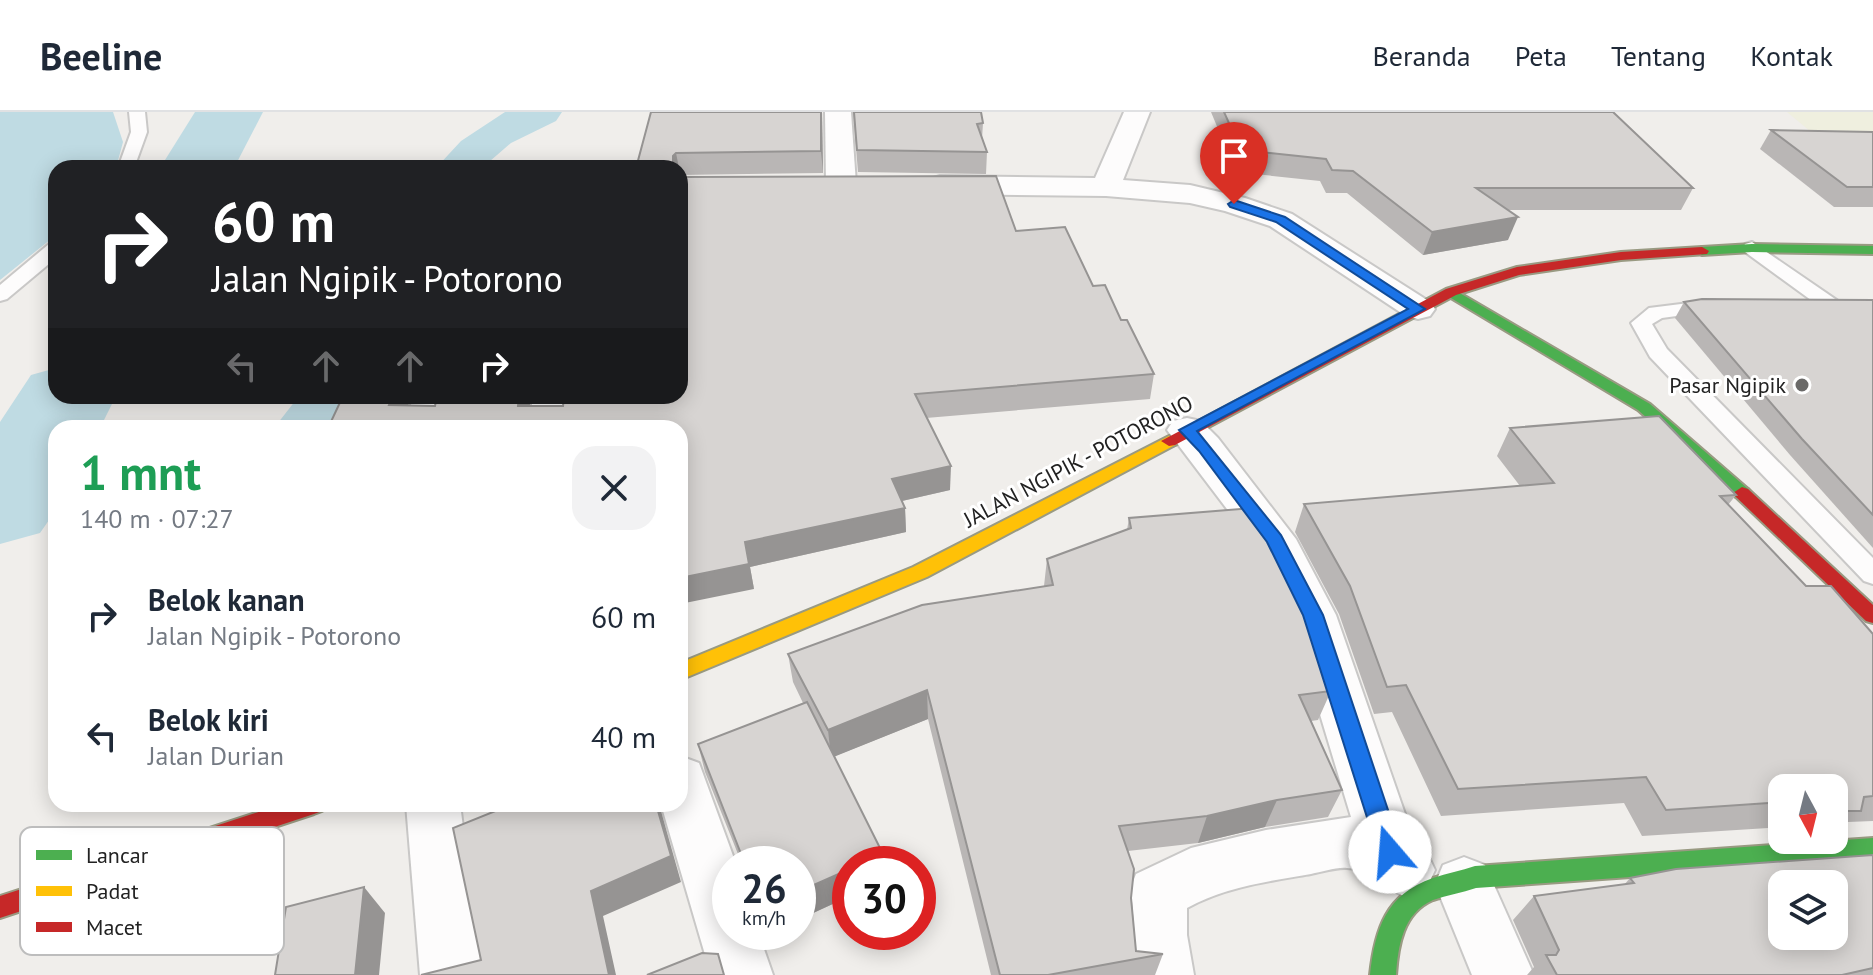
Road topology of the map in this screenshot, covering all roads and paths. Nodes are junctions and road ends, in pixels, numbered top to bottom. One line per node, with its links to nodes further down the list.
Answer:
1 (137, 112): 4 (lane)
2 (838, 112): 5 (street)
3 (1137, 112): 7 (street)
4 (129, 160)
5 (873, 185)
6 (919, 185): 7 (street)
7 (1106, 187): 17 (street)
8 (1752, 248): 9 (street, JALAN NGIPIK - POTORONO); 11 (street, JALAN NGIPIK - POTORONO); 15 (lane)
9 (1873, 250)
10 (48, 255): 12 (lane)
11 (1451, 292): 17 (street, JALAN NGIPIK - POTORONO); 20 (street)
12 (0, 295)
13 (1739, 307): 19 (lane)
14 (1801, 307): 15 (lane)
15 (1833, 307): 16 (lane)
16 (1873, 307)
17 (1418, 309): 18 (street, JALAN NGIPIK - POTORONO)
18 (1187, 430): 21 (street, JALAN NGIPIK - POTORONO); 27 (street)
19 (1873, 574)
20 (1873, 616)
21 (688, 669)
22 (688, 804): 31 (street)
23 (290, 812): 25 (street)
24 (434, 812): 30 (street)
25 (246, 827)
26 (1873, 849): 27 (street)
27 (1427, 876): 32 (street); 33 (street); 34 (street)
28 (20, 901): 29 (street)
29 (0, 907)
30 (451, 975)
31 (742, 975)
32 (1163, 975)
33 (1383, 975)
34 (1503, 975)

